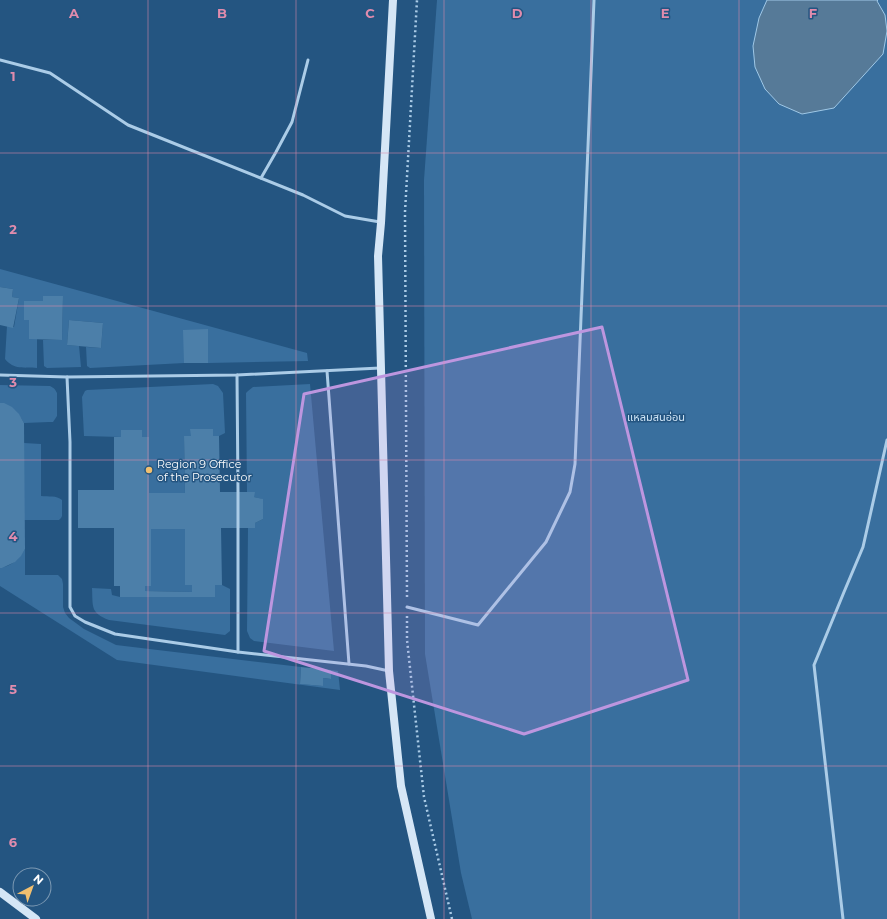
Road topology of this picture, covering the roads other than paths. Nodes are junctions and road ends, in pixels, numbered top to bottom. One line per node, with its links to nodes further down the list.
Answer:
1 (393, 0): 6 (street)
2 (594, 0): 13 (lane)
3 (0, 60): 5 (lane)
4 (308, 60): 5 (lane)
5 (261, 178): 6 (lane)
6 (381, 223): 7 (street)
7 (381, 368): 8 (lane); 16 (street)
8 (327, 371): 10 (lane); 15 (lane)
9 (0, 375): 11 (lane)
10 (237, 375): 11 (lane); 14 (lane)
11 (67, 377): 14 (lane)
12 (887, 440): 20 (lane)
13 (407, 607)
14 (238, 652): 15 (lane)
15 (349, 664): 16 (lane)
16 (389, 671): 19 (street)
17 (0, 892): 18 (street)
18 (36, 919)
19 (431, 919)
20 (843, 919)

